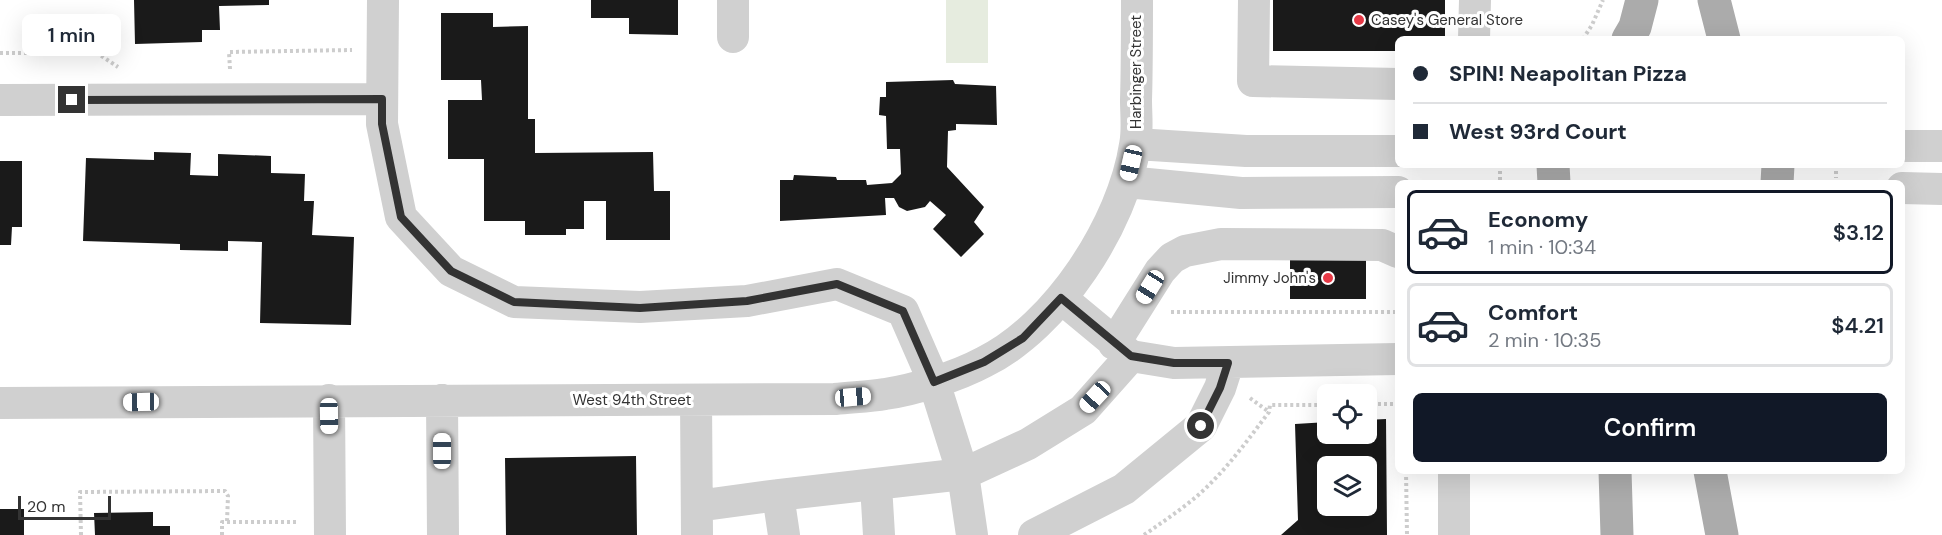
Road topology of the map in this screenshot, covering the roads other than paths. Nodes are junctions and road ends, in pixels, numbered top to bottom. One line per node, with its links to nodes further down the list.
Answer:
1 (383, 0): 13 (street)
2 (733, 0): 11 (street)
3 (1137, 0): 15 (street, Harbinger Street)
4 (1254, 0): 12 (street)
5 (1475, 0): 8 (street)
6 (1642, 0): 9 (main road)
7 (1714, 0): 10 (main road)
8 (1474, 36)
9 (1630, 36)
10 (1723, 36)
11 (733, 37)
12 (1395, 84)
13 (382, 99): 14 (street); 28 (street)
14 (0, 100)
15 (1136, 144): 18 (street); 19 (street, West 94th Street)
16 (1905, 146): 17 (street)
17 (1942, 146)
18 (1395, 151)
19 (1127, 182): 22 (street); 24 (street, West 94th Street)
20 (1905, 188): 21 (street)
21 (1942, 189)
22 (1395, 192)
23 (1393, 246): 25 (street)
24 (1061, 298): 25 (street); 28 (street, West 94th Street)
25 (1123, 350): 27 (street); 33 (street)
26 (1395, 359): 27 (street)
27 (1228, 363): 40 (street)
28 (934, 382): 31 (street, West 94th Street); 33 (street)
29 (329, 400): 30 (street, West 94th Street); 32 (street, West 94th Street); 41 (street)
30 (442, 400): 31 (street, West 94th Street); 42 (street)
31 (696, 400): 39 (street)
32 (0, 403)
33 (963, 474): 37 (street); 45 (street)
34 (1454, 474): 47 (street)
35 (1616, 474): 48 (main road)
36 (1711, 474): 49 (main road)
37 (876, 485): 38 (street); 44 (street)
38 (778, 495): 39 (street); 43 (street)
39 (697, 521)
40 (1067, 527): 46 (street)
41 (330, 535)
42 (443, 535)
43 (784, 535)
44 (879, 535)
45 (972, 535)
46 (1034, 535)
47 (1454, 535)
48 (1617, 535)
49 (1722, 535)

